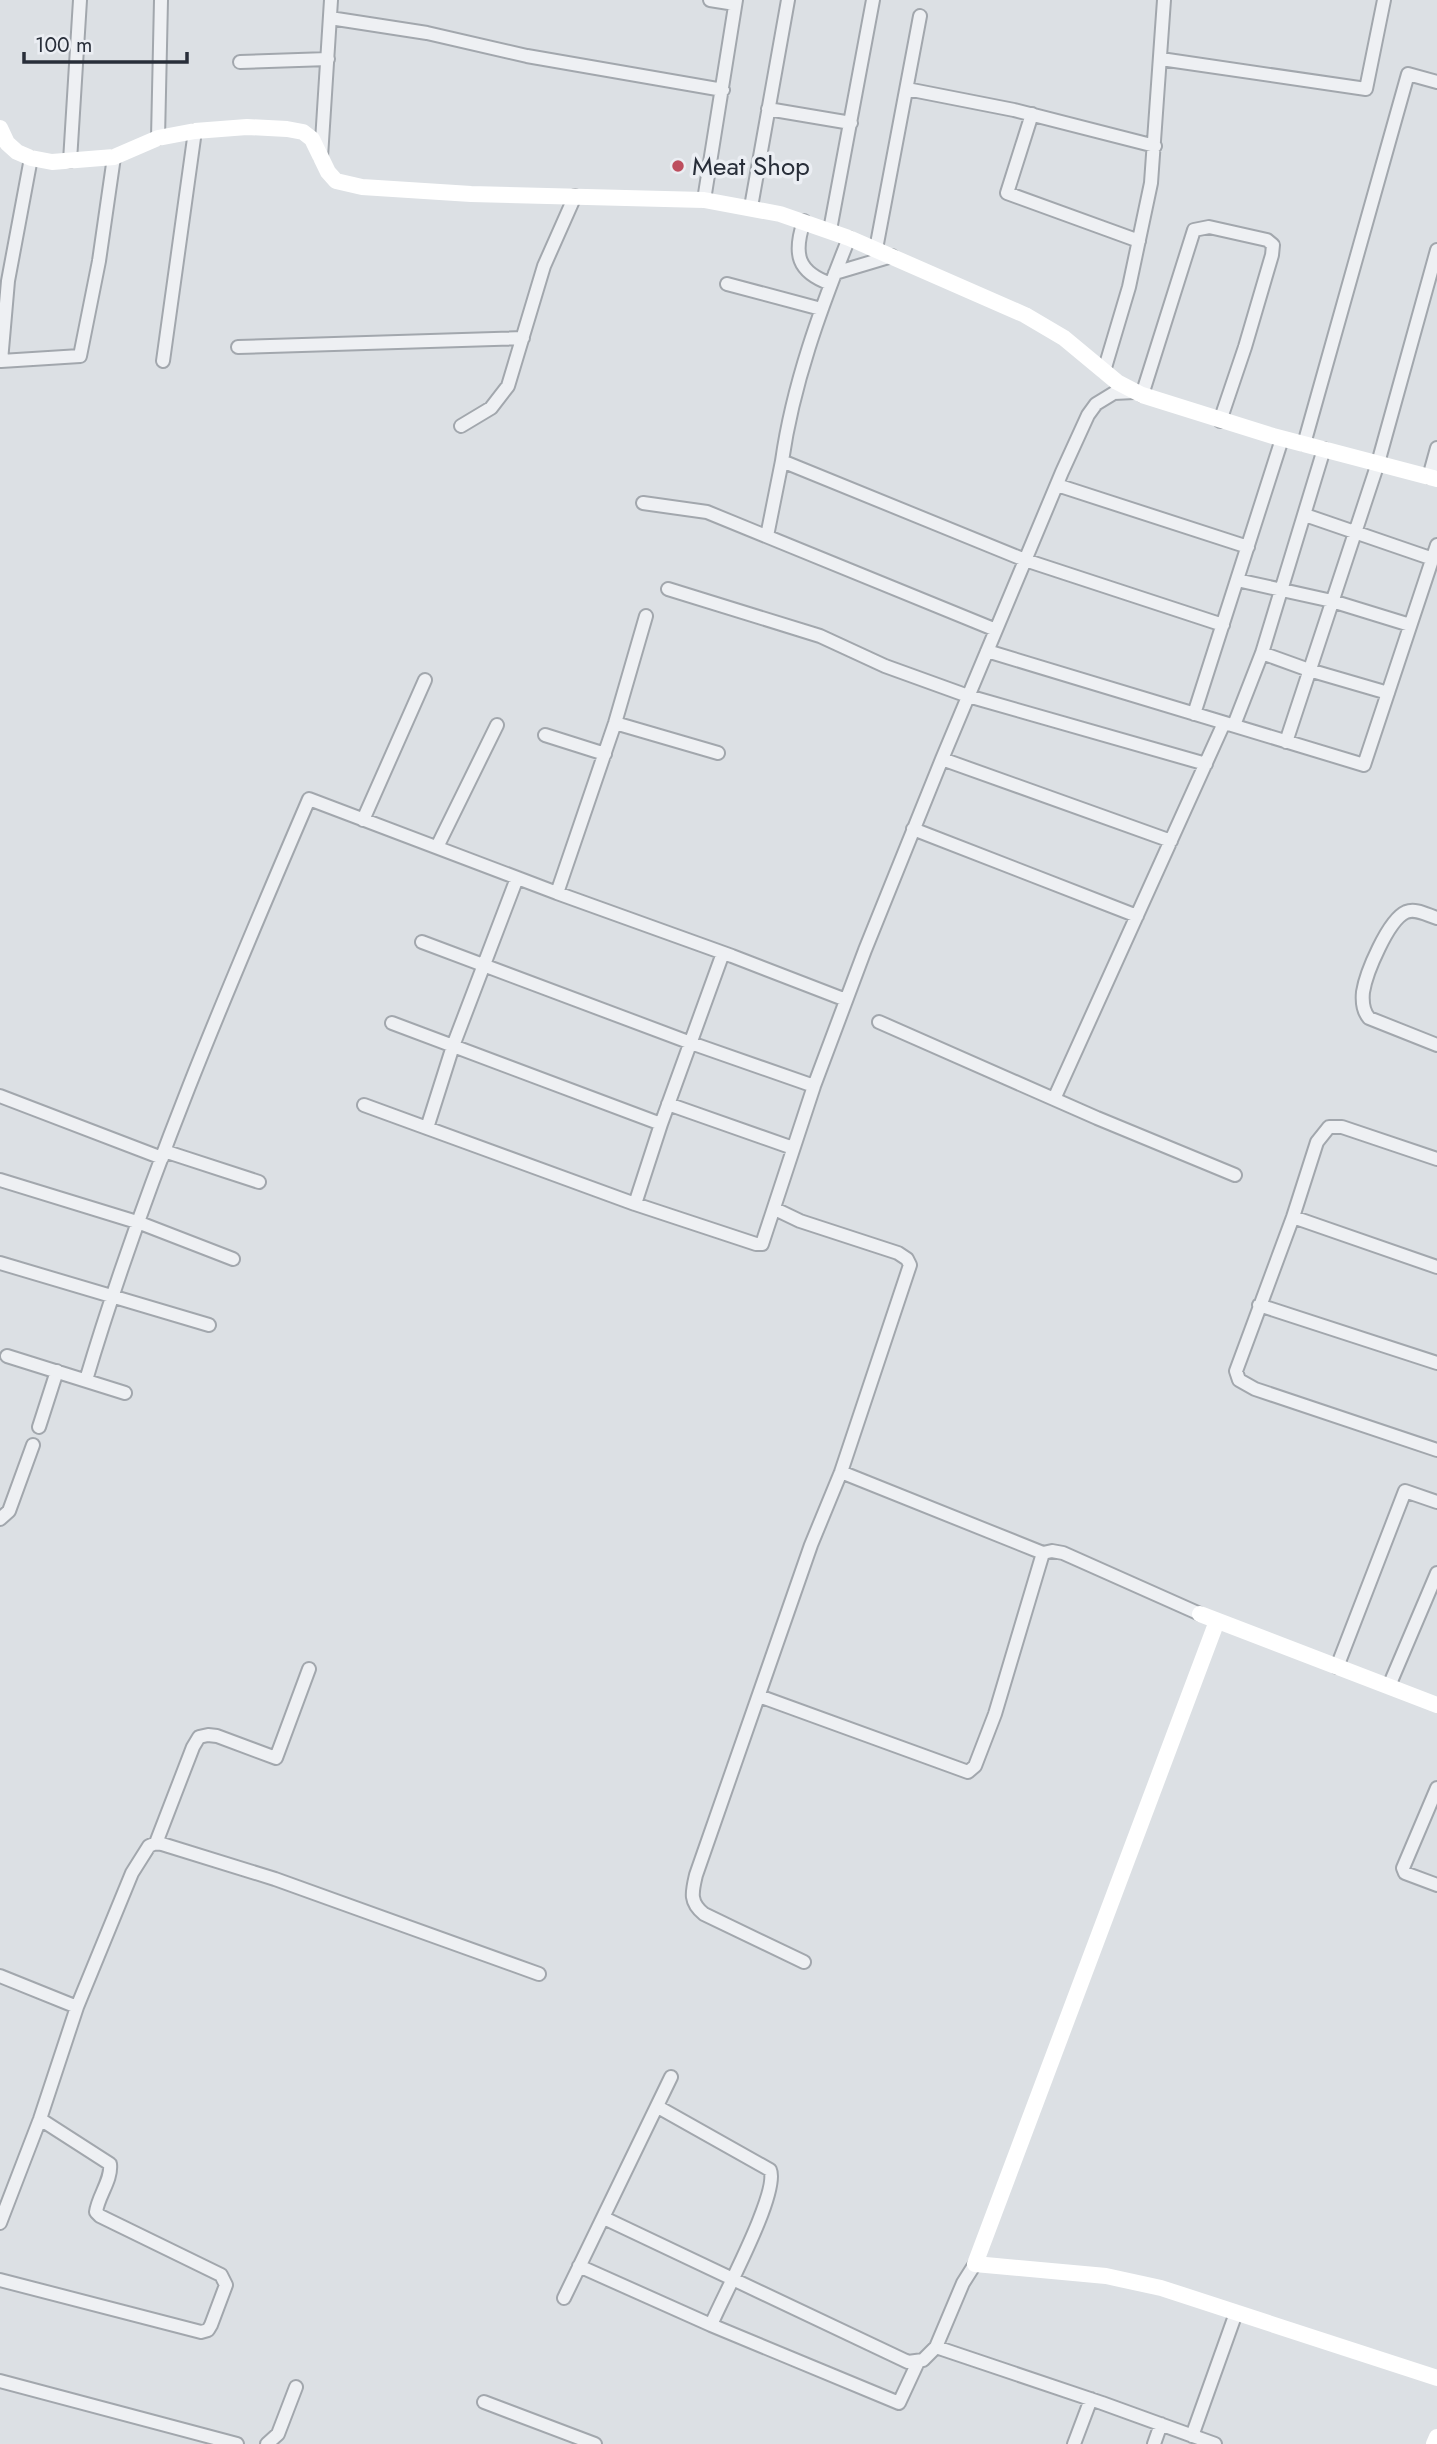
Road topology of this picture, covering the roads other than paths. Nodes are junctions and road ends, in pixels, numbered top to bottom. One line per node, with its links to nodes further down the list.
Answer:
1 (80, 0): 28 (street)
2 (160, 0): 23 (street)
3 (331, 0): 11 (street)
4 (710, 0): 9 (street)
5 (788, 0): 18 (street)
6 (873, 0): 20 (street)
7 (1164, 0): 12 (street)
8 (1384, 0): 12 (street)
9 (735, 2): 17 (street)
10 (920, 16): 16 (street)
11 (330, 18): 13 (street); 17 (street)
12 (1161, 58): 24 (street)
13 (328, 59): 14 (street); 26 (street)
14 (240, 62)
15 (1437, 82): 50 (street)
16 (907, 89): 19 (street); 36 (street)
17 (723, 90): 30 (street)
18 (768, 109): 20 (street); 31 (street)
19 (1032, 114): 24 (street); 35 (street)
20 (850, 123): 33 (street)
21 (0, 128): 27 (street)
22 (195, 131): 23 (street); 26 (street); 44 (street)
23 (159, 138): 25 (street)
24 (1155, 146): 35 (street)
25 (114, 157): 27 (street); 28 (street)
26 (321, 157): 29 (street)
27 (31, 158): 28 (street)
28 (70, 161)
29 (575, 196): 30 (street); 42 (street)
30 (704, 200): 31 (street)
31 (751, 207): 32 (street)
32 (804, 221): 33 (street); 39 (street)
33 (830, 230): 34 (street)
34 (849, 238): 36 (street); 39 (street)
35 (1139, 241): 45 (street)
36 (876, 249): 38 (street)
37 (1437, 250): 54 (street)
38 (892, 256): 39 (street); 45 (street)
39 (833, 279): 41 (street)
40 (727, 284): 41 (street)
41 (821, 309): 53 (street)
42 (523, 338): 43 (street); 48 (street)
43 (238, 347)
44 (163, 361)
45 (1104, 370): 46 (street)
46 (1138, 394): 47 (street); 47 (street); 56 (street)
47 (1220, 421): 49 (street)
48 (461, 426)
49 (1282, 439): 50 (street); 62 (street)
50 (1304, 444): 52 (street)
51 (1437, 448): 55 (street)
52 (1324, 449): 54 (street); 58 (street)
53 (782, 461): 60 (street); 64 (street)
54 (1378, 463): 55 (street); 59 (street)
55 (1433, 478)
56 (1056, 485): 62 (street); 64 (street)
57 (643, 503): 60 (street)
58 (1305, 515): 59 (street); 67 (street)
59 (1356, 531): 63 (street); 68 (street)
60 (767, 536): 72 (street)
61 (1437, 545): 63 (street)
62 (1248, 547): 65 (street)
63 (1433, 559): 71 (street)
64 (1026, 560): 70 (street); 72 (street)
65 (1237, 580): 67 (street); 70 (street)
66 (667, 589): 78 (street)
67 (1282, 590): 68 (street); 74 (street)
68 (1332, 601): 71 (street); 75 (street)
69 (646, 616): 80 (street)
70 (1223, 625): 79 (street)
71 (1410, 625): 77 (street)
72 (996, 630): 73 (street)
73 (987, 651): 78 (street); 79 (street)
74 (1262, 653): 75 (street); 81 (street)
75 (1309, 670): 77 (street); 84 (street)
76 (425, 680): 89 (street)
77 (1388, 693): 84 (street)
78 (968, 696): 87 (street); 88 (street)
79 (1194, 714): 81 (street)
80 (615, 723): 85 (street); 86 (street)
81 (1229, 724): 84 (street); 88 (street)
82 (497, 725): 92 (street)
83 (545, 735): 86 (street)
84 (1286, 742)
85 (718, 753)
86 (605, 754): 94 (street)
87 (942, 758): 90 (street); 91 (street)
88 (1206, 764): 91 (street)
89 (363, 820): 92 (street); 114 (street)
90 (913, 829): 95 (street); 100 (street)
91 (1171, 841): 95 (street)
92 (437, 847): 93 (street)
93 (517, 878): 94 (street); 99 (street)
94 (557, 893): 98 (street)
95 (1137, 916): 108 (street)
96 (1437, 918): 104 (street)
97 (422, 942): 99 (street)
98 (723, 953): 100 (street); 103 (street)
99 (484, 964): 103 (street); 105 (street)
100 (846, 1000): 106 (street)
101 (879, 1022): 108 (street)
102 (392, 1023): 105 (street)
103 (691, 1044): 106 (street); 109 (street)
104 (1437, 1045)
105 (453, 1046): 111 (street); 112 (street)
106 (814, 1086): 113 (street)
107 (0, 1096): 114 (street)
108 (1054, 1099): 116 (street)
109 (668, 1104): 111 (street); 113 (street)
110 (364, 1105): 112 (street)
111 (661, 1124): 119 (street)
112 (426, 1128): 119 (street)
113 (793, 1148): 120 (street)
114 (163, 1155): 118 (street); 122 (street)
115 (1437, 1159): 121 (street)
116 (1235, 1175)
117 (0, 1180): 122 (street)
118 (259, 1182)
119 (635, 1204): 120 (street)
120 (775, 1209): 137 (street)
121 (1293, 1217): 125 (street); 127 (street)
122 (139, 1223): 123 (street); 126 (street)
123 (233, 1259)
124 (0, 1263): 126 (street)
125 (1437, 1267)
126 (111, 1296): 128 (street); 132 (street)
127 (1259, 1305): 130 (street); 136 (street)
128 (209, 1325)
129 (7, 1356): 131 (street)
130 (1437, 1363)
131 (57, 1371): 132 (street); 134 (street)
132 (86, 1380): 133 (street)
133 (125, 1393)
134 (39, 1427)
135 (33, 1445): 139 (street)
136 (1437, 1450)
137 (841, 1472): 140 (street); 147 (street)
138 (1437, 1502): 144 (street)
139 (0, 1519)
140 (1043, 1553): 142 (street); 147 (street)
141 (1437, 1573): 146 (street)
142 (1200, 1614): 143 (street)
143 (1217, 1620): 144 (street); 161 (street)
144 (1337, 1667): 146 (street)
145 (310, 1668): 150 (street)
146 (1389, 1686): 148 (street)
147 (759, 1696): 152 (street)
148 (1437, 1705)
149 (1437, 1788): 151 (street)
150 (156, 1843): 153 (street); 155 (street)
151 (1437, 1885)
152 (804, 1962)
153 (538, 1974)
154 (0, 1976): 155 (street)
155 (77, 2007): 158 (street)
156 (671, 2077): 157 (street)
157 (658, 2107): 159 (street); 163 (street)
158 (40, 2119): 160 (street); 164 (street)
159 (604, 2218): 162 (street); 163 (street)
160 (0, 2223)
161 (975, 2264): 166 (street); 168 (street)
162 (579, 2266): 165 (street); 167 (street)
163 (731, 2278): 167 (street); 169 (street)
164 (0, 2280)
165 (564, 2298)
166 (1236, 2313): 170 (street); 176 (street)
167 (711, 2325): 169 (street)
168 (936, 2347): 169 (street); 173 (street)
169 (918, 2362)
170 (1437, 2378)
171 (0, 2381): 178 (street)
172 (296, 2387): 179 (street)
173 (1091, 2399): 175 (street); 181 (street)
174 (484, 2402): 180 (street)
175 (1161, 2424): 176 (street); 182 (street)
176 (1192, 2435): 183 (street)
177 (1437, 2437): 184 (street)
178 (237, 2444)
179 (267, 2444)
180 (595, 2444)
181 (1074, 2444)
182 (1154, 2444)
183 (1215, 2444)
184 (1434, 2444)

